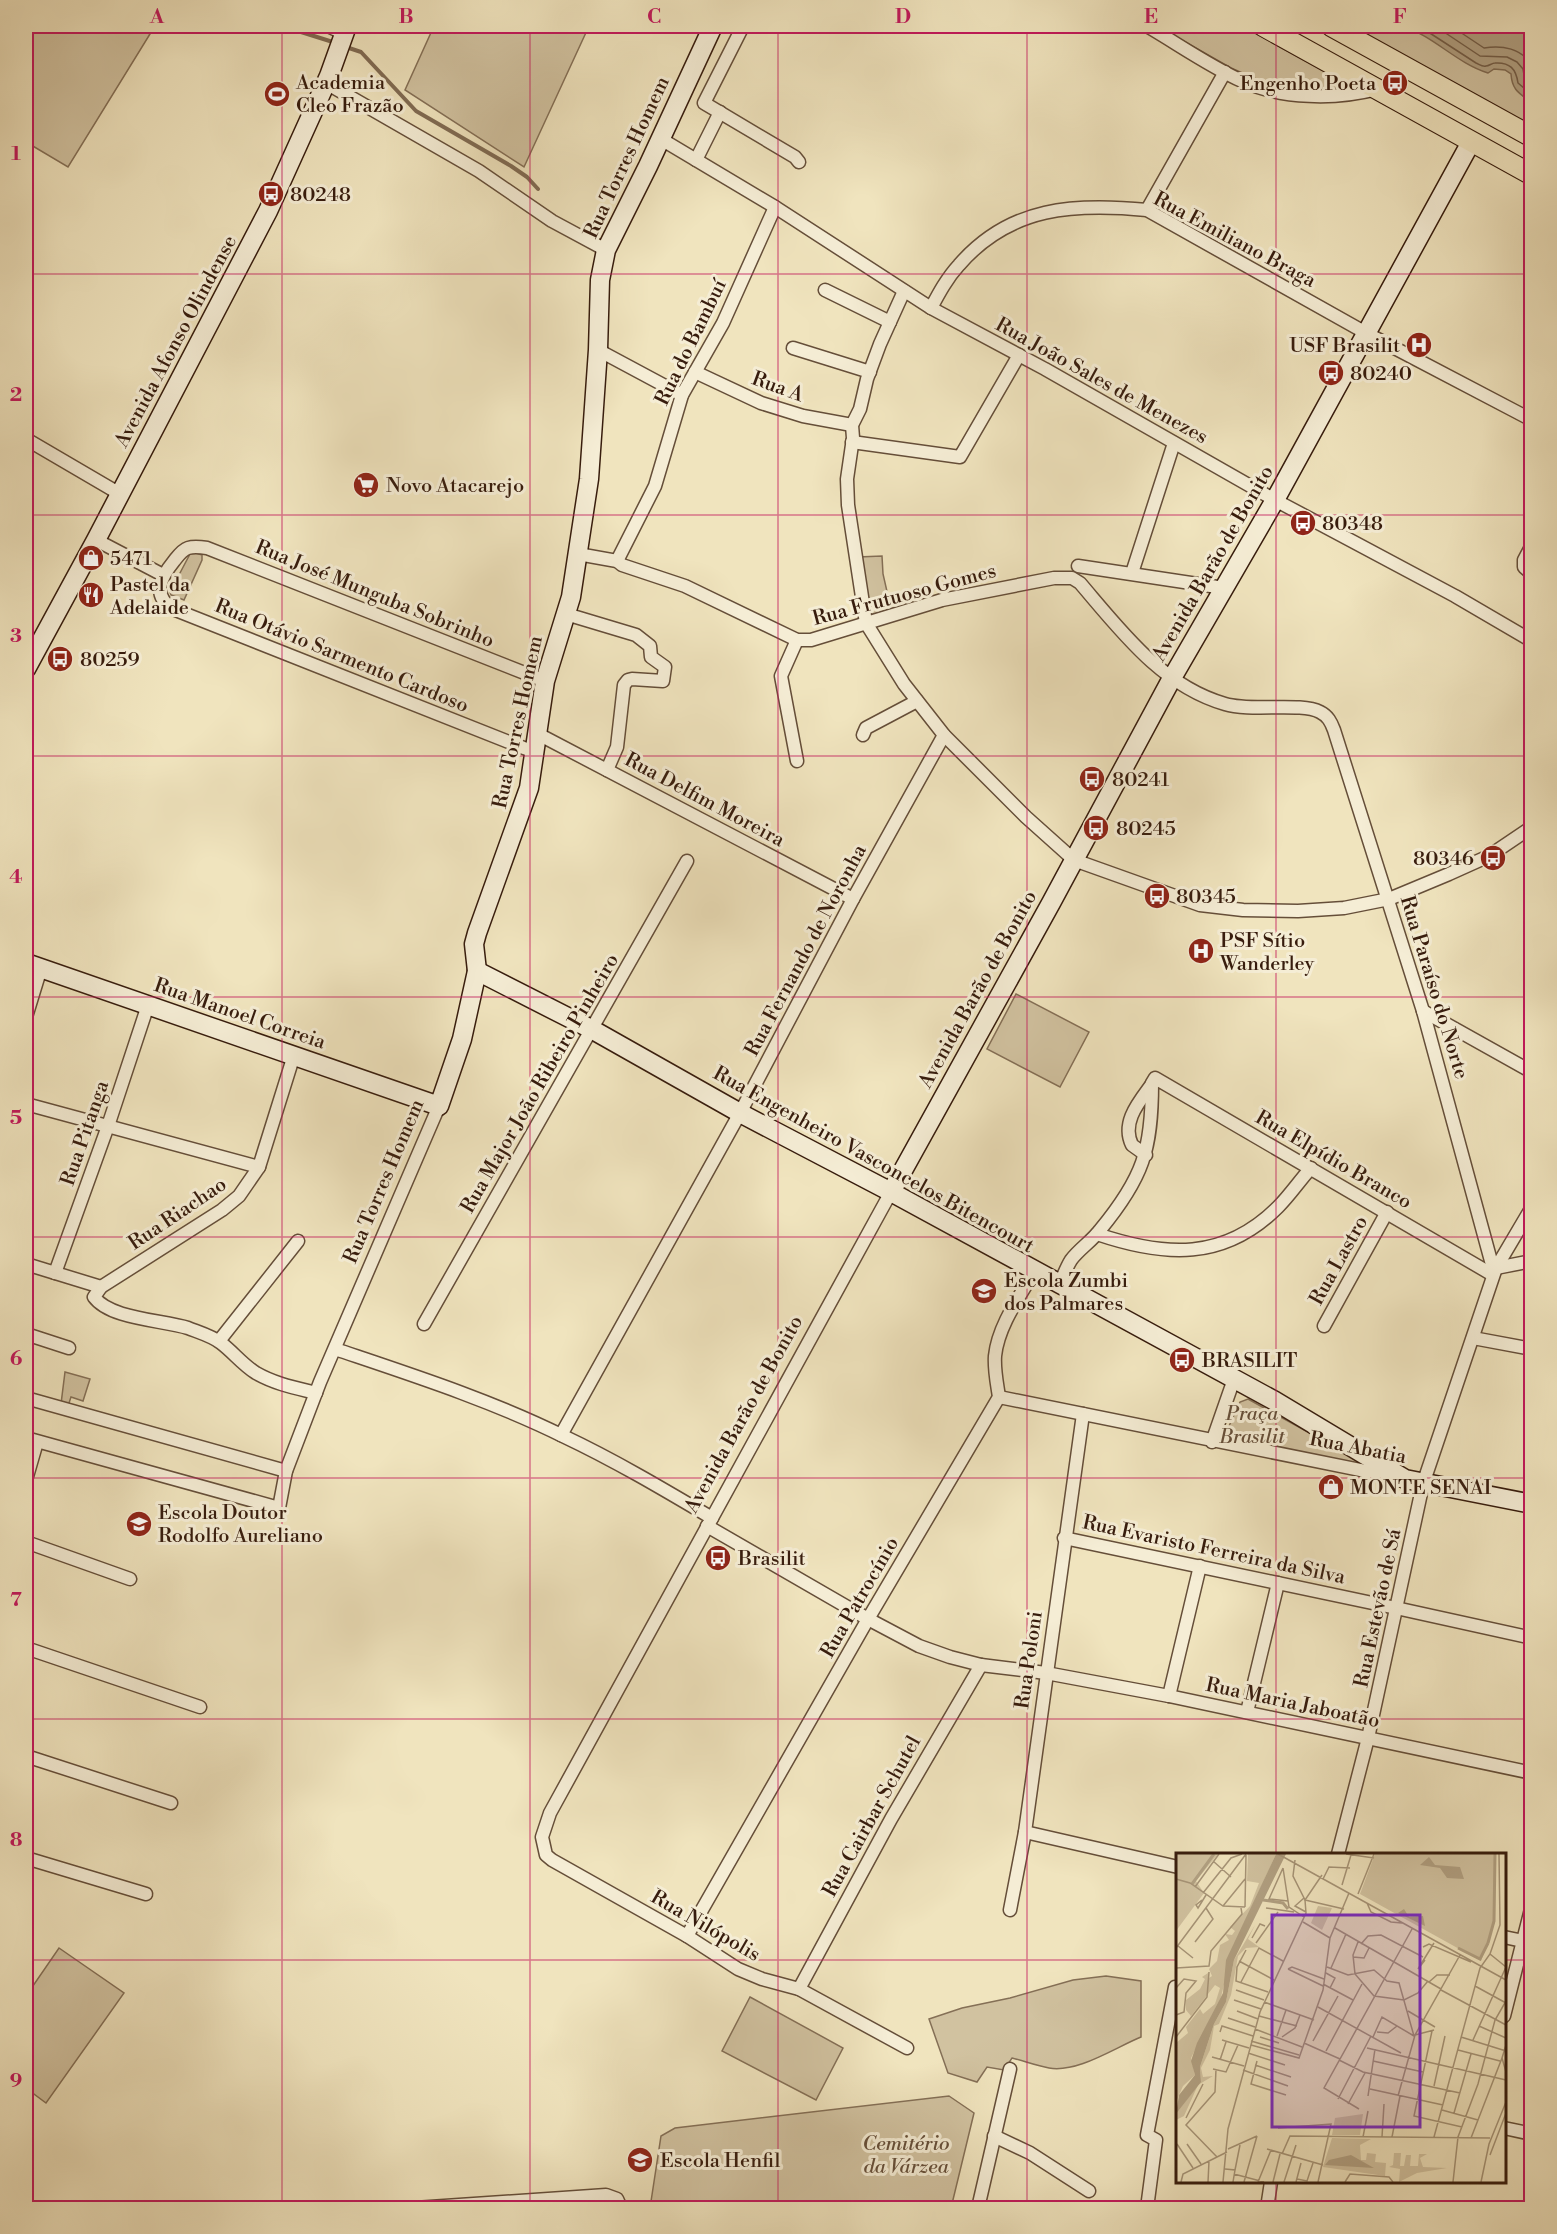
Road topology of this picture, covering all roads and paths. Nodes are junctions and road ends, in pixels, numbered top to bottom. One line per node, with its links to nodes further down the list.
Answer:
1 (29, 26): 8 (street)
2 (328, 26): 9 (street)
3 (713, 26): 15 (street, Rua Torres Homem)
4 (743, 26): 13 (street)
5 (1147, 26): 10 (street)
6 (1263, 26): 12 (main road)
7 (1330, 26): 14 (main road)
8 (26, 33)
9 (344, 37): 11 (street, Avenida Afonso Olindense)
10 (1225, 72): 12 (street); 21 (street)
11 (326, 83): 22 (street); 39 (street, Avenida Afonso Olindense)
12 (1378, 89): 16 (main road)
13 (720, 112): 17 (street); 18 (street)
14 (1532, 137)
15 (661, 140): 17 (street, Rua João Sales de Menezes); 22 (street, Rua Torres Homem)
16 (1472, 142): 19 (main road); 27 (street, Avenida Barão de Bonito)
17 (696, 160): 20 (street, Rua João Sales de Menezes)
18 (799, 162)
19 (1532, 175)
20 (775, 207): 24 (street, Rua João Sales de Menezes); 31 (street, Rua do Bambuí)
21 (1147, 210): 25 (street, Rua Emiliano Braga); 27 (street, Rua Emiliano Braga)
22 (606, 250): 29 (street, Rua Torres Homem)
23 (825, 290): 26 (street)
24 (904, 291): 25 (street, Rua João Sales de Menezes); 26 (street)
25 (931, 308): 30 (street, Rua João Sales de Menezes)
26 (890, 322): 32 (street)
27 (1366, 333): 34 (street, Rua Emiliano Braga); 40 (street, Avenida Barão de Bonito)
28 (793, 348): 32 (street)
29 (598, 350): 33 (street); 43 (street, Rua Torres Homem)
30 (1019, 355): 37 (street); 38 (street, Rua João Sales de Menezes)
31 (695, 372): 33 (street, Rua do Bambuí); 35 (street, Rua A)
32 (870, 372): 35 (street)
33 (681, 396): 44 (street, Rua do Bambuí)
34 (1532, 420)
35 (852, 425): 37 (street)
36 (26, 439): 39 (street)
37 (852, 442): 51 (street)
38 (1174, 443): 40 (street, Rua João Sales de Menezes); 46 (street)
39 (120, 494): 41 (street, Avenida Afonso Olindense)
40 (1275, 500): 49 (street, Avenida Barão de Bonito); 53 (street, Rua João Sales de Menezes)
41 (96, 540): 48 (street); 54 (street, Avenida Afonso Olindense)
42 (1532, 545): 47 (street)
43 (578, 554): 44 (street, Rua Frutuoso Gomes); 50 (street, Rua Torres Homem)
44 (617, 561): 52 (street, Rua Frutuoso Gomes)
45 (1078, 566): 46 (street)
46 (1132, 573): 49 (street)
47 (1532, 574)
48 (163, 575): 56 (street, Rua José Munguba Sobrinho); 61 (street, Rua Otávio Sarmento Cardoso)
49 (1224, 588): 55 (street, Avenida Barão de Bonito)
50 (566, 614): 56 (street, Rua Torres Homem); 63 (street)
51 (866, 624): 52 (street, Rua Frutuoso Gomes); 55 (street, Rua Frutuoso Gomes); 57 (street)
52 (797, 640): 62 (street)
53 (1532, 641)
54 (26, 669)
55 (1172, 678): 65 (street, Avenida Barão de Bonito); 68 (street, Rua Paraíso do Norte)
56 (545, 681): 58 (street, Rua Torres Homem)
57 (917, 701): 59 (street); 60 (street)
58 (538, 734): 61 (street, Rua Torres Homem); 63 (street, Rua Delfim Moreira)
59 (863, 735)
60 (944, 735): 65 (street); 67 (street, Rua Fernando de Noronha)
61 (534, 752): 70 (street, Rua Torres Homem)
62 (797, 761)
63 (607, 770): 67 (street, Rua Delfim Moreira)
64 (1532, 827): 68 (street)
65 (1074, 860): 68 (street); 85 (street, Avenida Barão de Bonito)
66 (687, 861): 74 (street, Rua Major João Ribeiro Pinheiro)
67 (853, 899): 80 (street, Rua Fernando de Noronha)
68 (1389, 899): 72 (street, Rua Paraíso do Norte)
69 (33, 965): 71 (street, Rua Manoel Correia); 73 (street)
70 (477, 971): 74 (street, Rua Engenheiro Vasconcelos Bitencourt); 79 (street, Rua Torres Homem)
71 (148, 1005): 75 (street, Rua Manoel Correia); 81 (street, Rua Pitanga)
72 (1423, 1011): 76 (street); 93 (street, Rua Paraíso do Norte)
73 (26, 1017)
74 (593, 1030): 80 (street, Rua Engenheiro Vasconcelos Bitencourt); 97 (street, Rua Major João Ribeiro Pinheiro)
75 (294, 1055): 79 (street, Rua Manoel Correia); 83 (street, Rua Riachao)
76 (1532, 1072)
77 (1154, 1080): 82 (street); 82 (street); 84 (street, Rua Elpídio Branco)
78 (26, 1104): 81 (street)
79 (439, 1106): 103 (street, Rua Torres Homem)
80 (740, 1113): 85 (street, Rua Engenheiro Vasconcelos Bitencourt); 110 (street, Rua Fernando de Noronha)
81 (108, 1126): 83 (street); 94 (street, Rua Pitanga)
82 (1146, 1155): 88 (street)
83 (259, 1167): 96 (street, Rua Riachao)
84 (1311, 1167): 87 (street, Rua Elpídio Branco); 88 (street)
85 (891, 1192): 92 (street, Rua Engenheiro Vasconcelos Bitencourt); 118 (street, Avenida Barão de Bonito)
86 (1532, 1207): 93 (street, Rua Estevão de Sá)
87 (1387, 1212): 93 (street, Rua Elpídio Branco); 98 (street, Rua Lastro)
88 (1097, 1234): 95 (street)
89 (298, 1241): 101 (street)
90 (1532, 1261): 93 (street)
91 (26, 1264): 94 (street)
92 (1034, 1272): 95 (street, Rua Engenheiro Vasconcelos Bitencourt); 107 (street)
93 (1495, 1272): 100 (street, Rua Estevão de Sá)
94 (55, 1273): 96 (street)
95 (1059, 1285): 105 (street, Rua Engenheiro Vasconcelos Bitencourt)
96 (101, 1287): 101 (street)
97 (424, 1324)
98 (1324, 1326)
99 (26, 1334): 102 (street)
100 (1473, 1338): 104 (street); 116 (street, Rua Estevão de Sá)
101 (219, 1341): 106 (street)
102 (69, 1348)
103 (335, 1349): 106 (street, Rua Torres Homem); 110 (street, Rua Maria Jaboatão)
104 (1532, 1349)
105 (1233, 1379): 112 (street); 114 (street, Rua Engenheiro Vasconcelos Bitencourt)
106 (318, 1388): 113 (street, Rua Torres Homem)
107 (999, 1397): 109 (street, Rua Abatia); 125 (street, Rua Patrocínio)
108 (26, 1398): 113 (street)
109 (1083, 1414): 112 (street, Rua Abatia); 119 (street, Rua Poloni)
110 (561, 1435): 118 (street, Rua Maria Jaboatão)
111 (31, 1440): 113 (street, Rua Torres Homem); 115 (street)
112 (1212, 1442): 114 (street, Rua Abatia)
113 (285, 1471)
114 (1405, 1479): 116 (street, Rua Abatia)
115 (26, 1480)
116 (1423, 1484): 117 (street, Rua Abatia); 124 (street, Rua Estevão de Sá)
117 (1532, 1504)
118 (709, 1522): 125 (street, Rua Maria Jaboatão); 140 (street, Avenida Barão de Bonito)
119 (1064, 1538): 121 (street, Rua Evaristo Ferreira da Silva); 129 (street, Rua Poloni)
120 (26, 1542): 122 (street)
121 (1200, 1566): 123 (street, Rua Evaristo Ferreira da Silva); 130 (street)
122 (130, 1579)
123 (1278, 1583): 124 (street, Rua Evaristo Ferreira da Silva); 132 (street)
124 (1396, 1608): 126 (street, Rua Evaristo Ferreira da Silva); 133 (street, Rua Estevão de Sá)
125 (868, 1620): 128 (street, Rua Maria Jaboatão); 145 (street, Rua Patrocínio)
126 (1532, 1638)
127 (26, 1648): 131 (street)
128 (981, 1665): 129 (street, Rua Maria Jaboatão); 149 (street, Rua Cairbar Schutel)
129 (1046, 1673): 130 (street, Rua Maria Jaboatão); 137 (street, Rua Poloni)
130 (1169, 1696): 132 (street, Rua Maria Jaboatão)
131 (200, 1707)
132 (1247, 1713): 133 (street, Rua Maria Jaboatão)
133 (1368, 1738): 135 (street, Rua Maria Jaboatão); 138 (street, Rua Estevão de Sá)
134 (26, 1756): 136 (street)
135 (1532, 1773)
136 (171, 1803)
137 (1025, 1832): 141 (street); 144 (street, Rua Poloni)
138 (1338, 1853)
139 (26, 1858): 142 (street)
140 (552, 1860): 145 (street, Rua Nilópolis)
141 (1176, 1868)
142 (146, 1893)
143 (1532, 1905): 147 (street)
144 (1010, 1910)
145 (687, 1936): 149 (street, Rua Nilópolis)
146 (1506, 1937): 147 (street)
147 (1527, 1942): 150 (street)
148 (1175, 1987): 161 (street)
149 (799, 1989): 151 (street, Rua Nilópolis)
150 (1506, 2010)
151 (907, 2048)
152 (1010, 2069): 155 (street)
153 (1506, 2128): 154 (street)
154 (1532, 2134)
155 (994, 2136): 157 (street); 160 (street)
156 (1270, 2183): 162 (street)
157 (1089, 2191)
158 (619, 2204): 159 (street)
159 (415, 2208)
160 (978, 2208)
161 (1147, 2208)
162 (1267, 2208)

